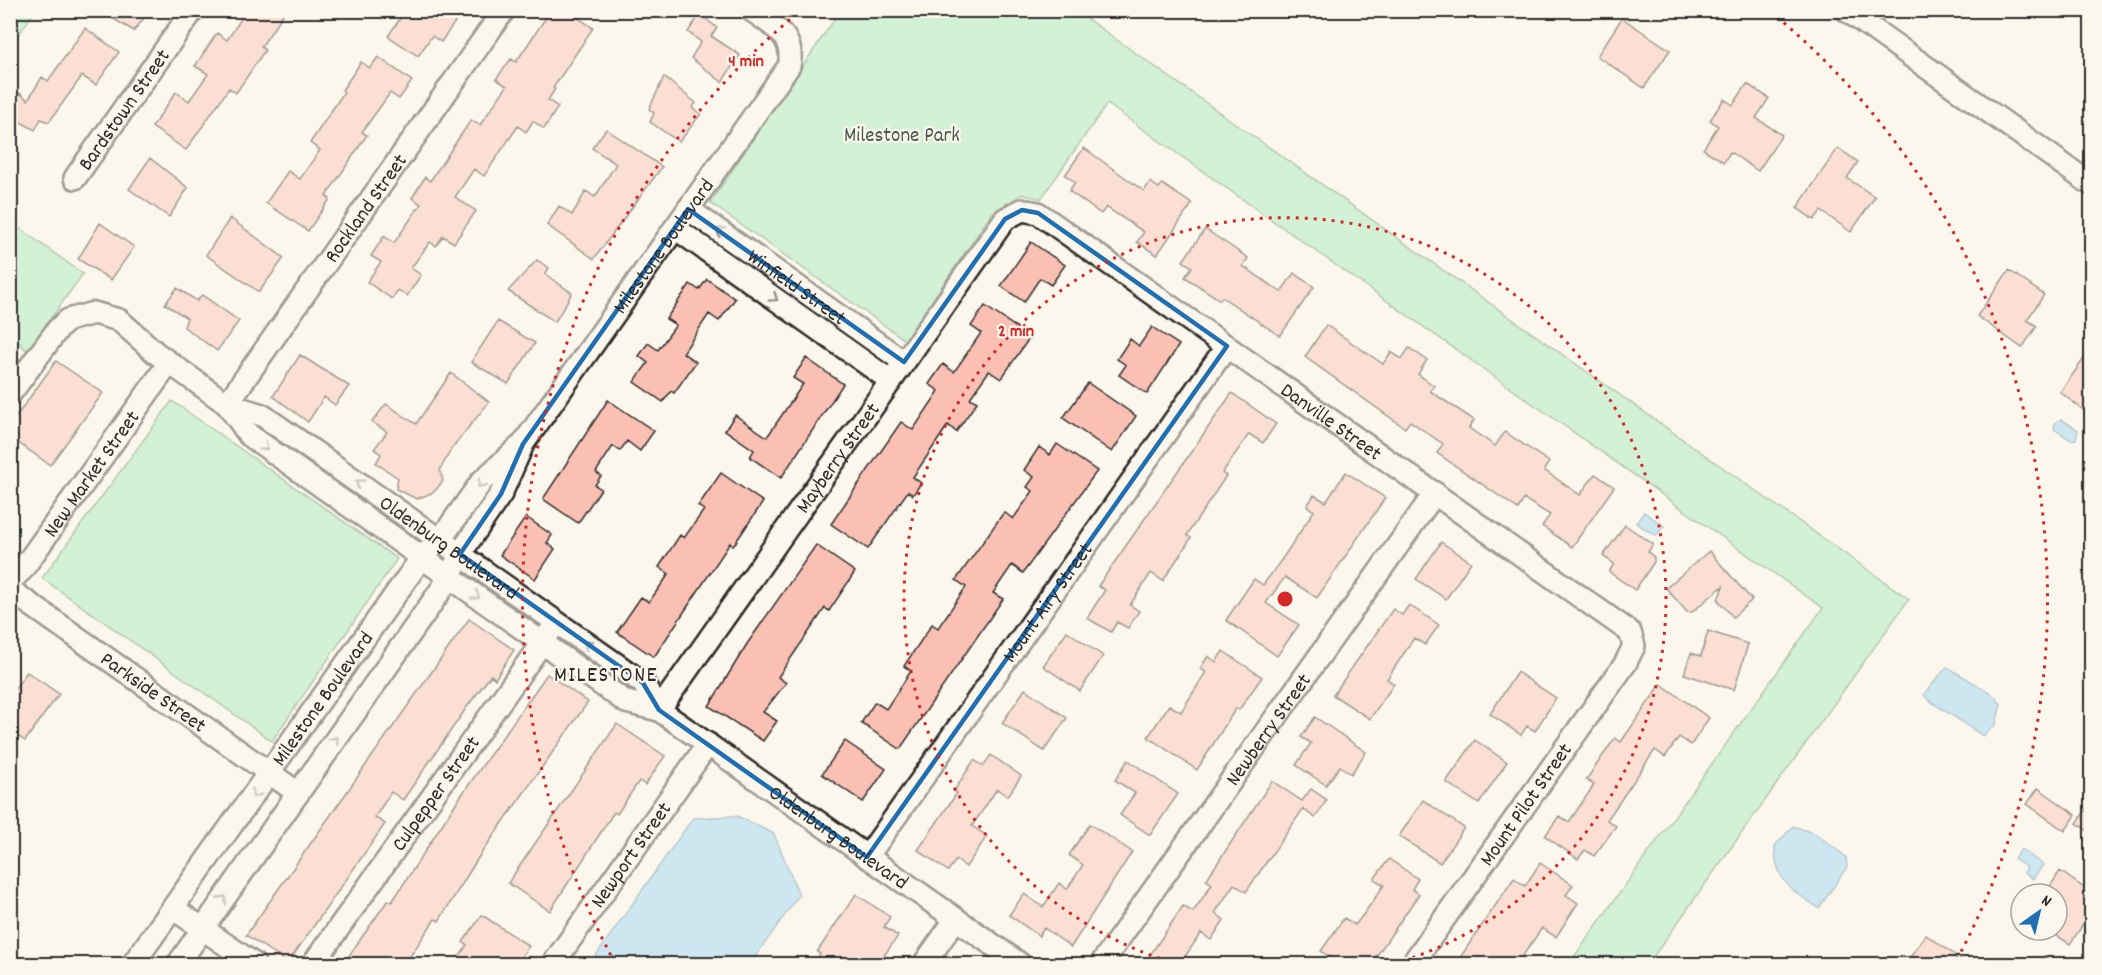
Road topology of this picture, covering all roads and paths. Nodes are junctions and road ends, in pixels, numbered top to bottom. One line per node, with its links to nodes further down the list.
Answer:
1 (193, 10): 5 (street, Bardstown Street)
2 (504, 10): 15 (street, Rockland Street)
3 (751, 10): 7 (street, Milestone Boulevard)
4 (1846, 10): 6 (street)
5 (75, 178)
6 (2091, 185)
7 (688, 209): 9 (street, Milestone Boulevard); 11 (street, Winfield Street, one-way to 7)
8 (1022, 210): 10 (street, Danville Street); 11 (street, Mayberry Street)
9 (675, 228): 13 (street, Winfield Street, one-way to 13); 16 (street, Milestone Boulevard)
10 (1227, 346): 17 (street, Danville Street); 31 (street, Mount Airy Street)
11 (904, 362): 13 (street, Mayberry Street)
12 (169, 363): 14 (street, Oldenburg Boulevard); 15 (street, Oldenburg Boulevard); 22 (street, New Market Street)
13 (891, 381): 27 (street, Mayberry Street)
14 (10, 394)
15 (226, 404): 18 (street, Oldenburg Boulevard, one-way to 15); 20 (street, Oldenburg Boulevard, one-way to 20)
16 (523, 444): 18 (street, Milestone Boulevard, one-way to 18); 19 (street, Milestone Boulevard)
17 (1435, 493): 26 (street, Danville Street); 42 (street, Newberry Street)
18 (440, 540): 19 (street, Oldenburg Boulevard); 20 (street, Milestone Boulevard)
19 (460, 554): 21 (street, Milestone Boulevard); 24 (street, Oldenburg Boulevard)
20 (422, 557): 21 (street, Oldenburg Boulevard); 29 (street, Milestone Boulevard)
21 (450, 577): 25 (street, Oldenburg Boulevard, one-way to 25); 30 (street, Milestone Boulevard, one-way to 21)
22 (10, 581)
23 (10, 590): 29 (street, Parkside Street)
24 (557, 622): 25 (street, Culpepper Street); 27 (street, Oldenburg Boulevard, one-way to 24)
25 (542, 642): 27 (street, Oldenburg Boulevard); 38 (street, Culpepper Street)
26 (1633, 643): 43 (street, Mount Pilot Street)
27 (659, 710): 28 (street, Oldenburg Boulevard)
28 (708, 744): 31 (street, Oldenburg Boulevard); 39 (street, Newport Street)
29 (270, 772): 30 (street, Parkside Street); 32 (street, Milestone Boulevard, one-way to 32)
30 (298, 793): 34 (street, Milestone Boulevard, one-way to 30)
31 (867, 856): 33 (street, Oldenburg Boulevard)
32 (174, 909): 34 (street); 35 (street, Milestone Boulevard)
33 (956, 919): 40 (street); 41 (street, Oldenburg Boulevard)
34 (202, 929): 36 (street, Milestone Boulevard); 37 (street)
35 (133, 964)
36 (178, 964)
37 (254, 964)
38 (314, 964)
39 (553, 964)
40 (924, 964)
41 (1020, 964)
42 (1101, 964)
43 (1412, 964)

